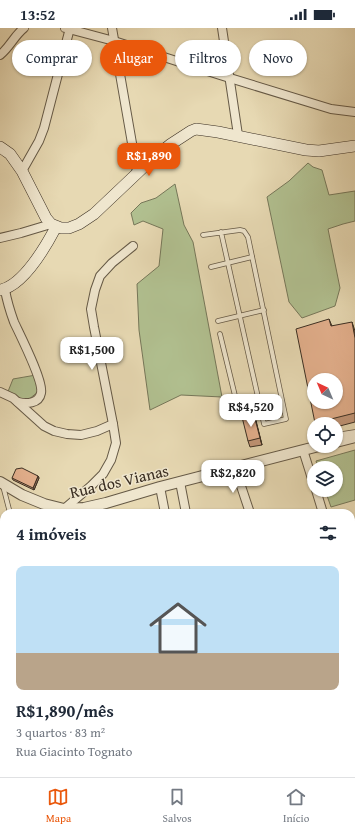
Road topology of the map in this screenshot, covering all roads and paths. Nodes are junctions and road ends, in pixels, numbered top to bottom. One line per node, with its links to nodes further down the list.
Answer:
1 (24, 28): 7 (street)
2 (68, 28): 5 (street); 15 (street)
3 (112, 28): 6 (street)
4 (222, 28): 10 (street)
5 (110, 40)
6 (114, 40)
7 (0, 55)
8 (167, 58): 10 (street)
9 (120, 76): 16 (street)
10 (230, 78): 11 (street); 12 (street)
11 (355, 112)
12 (238, 135): 13 (main road); 16 (main road)
13 (355, 146)
14 (0, 147): 15 (main road)
15 (22, 171): 17 (main road)
16 (137, 172): 17 (main road)
17 (54, 225): 20 (street); 25 (main road)
18 (221, 232): 19 (lane); 22 (lane); 23 (lane)
19 (203, 235)
20 (0, 238)
21 (133, 246): 33 (street)
22 (252, 257): 23 (lane); 26 (lane)
23 (228, 263): 24 (lane); 27 (lane)
24 (211, 267)
25 (2, 290): 31 (street)
26 (264, 310): 27 (lane); 32 (lane)
27 (240, 316): 28 (lane); 32 (lane)
28 (218, 321)
29 (220, 334): 32 (lane)
30 (0, 392): 31 (street)
31 (18, 402): 33 (street)
32 (259, 402)
33 (113, 424): 47 (street)
34 (355, 432): 35 (lane)
35 (343, 434)
36 (355, 437): 37 (street)
37 (343, 440)
38 (307, 449): 39 (street, Rua dos Vianas)
39 (303, 450): 40 (street); 41 (street, Rua dos Vianas)
40 (307, 463)
41 (235, 468): 42 (street, Rua dos Vianas); 50 (street)
42 (180, 482): 44 (street, Rua dos Vianas); 49 (street)
43 (1, 483): 46 (lane); 47 (street, Rua dos Vianas)
44 (160, 487): 47 (street, Rua dos Vianas); 48 (street)
45 (318, 497): 51 (street)
46 (9, 509)
47 (64, 509)
48 (164, 509)
49 (185, 509)
50 (249, 509)
51 (322, 509)

